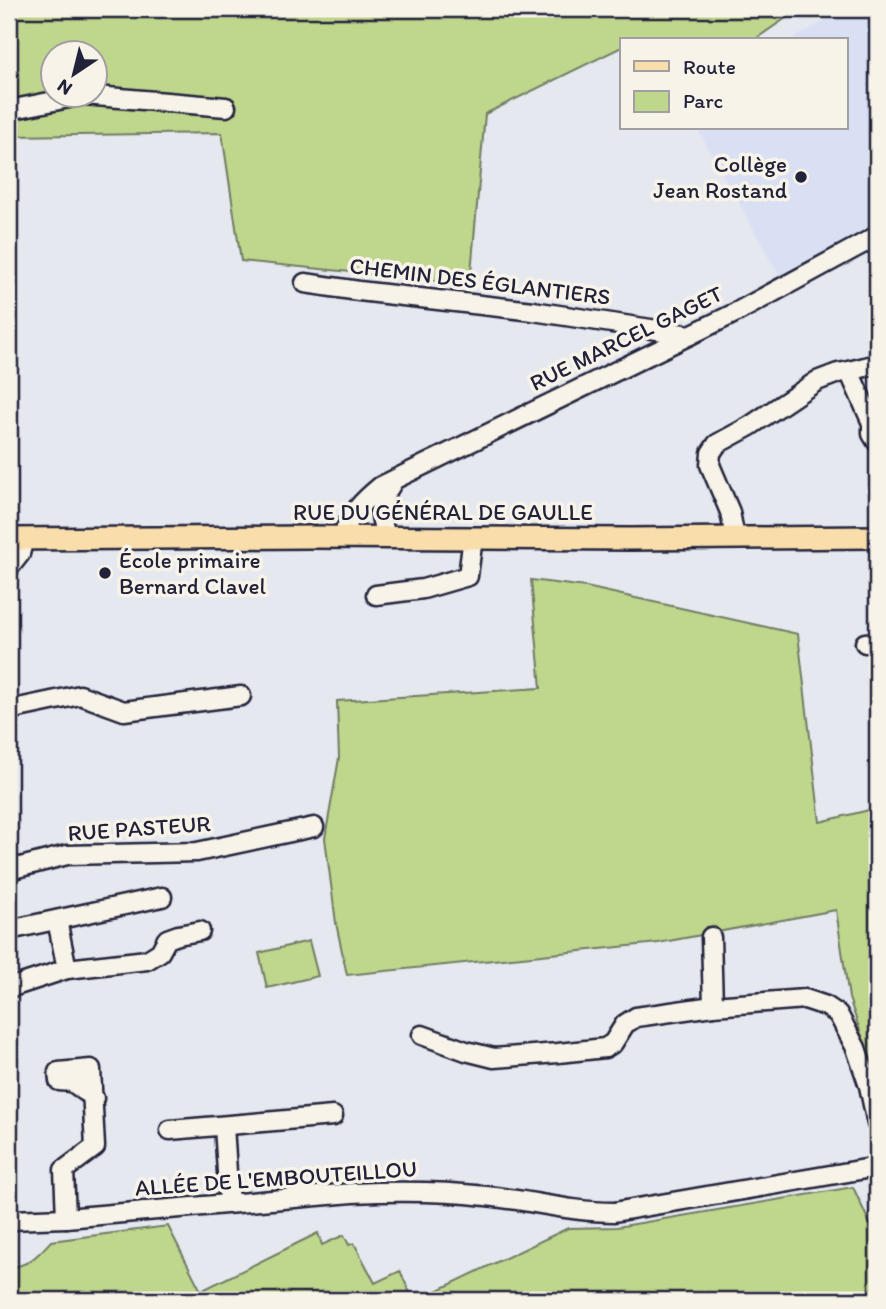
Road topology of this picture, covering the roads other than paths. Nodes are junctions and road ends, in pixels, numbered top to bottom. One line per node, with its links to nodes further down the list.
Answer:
1 (226, 107): 2 (street)
2 (9, 110)
3 (877, 236): 5 (street, RUE MARCEL GAGET)
4 (305, 283): 5 (street, CHEMIN DES ÉGLANTIERS)
5 (690, 335): 9 (street, RUE MARCEL GAGET)
6 (877, 364): 7 (street)
7 (849, 371): 8 (street); 14 (street)
8 (877, 442)
9 (394, 480): 10 (street, RUE MARCEL GAGET); 11 (street)
10 (343, 537): 11 (main road, RUE DU GÉNÉRAL DE GAULLE); 15 (main road, RUE DU GÉNÉRAL DE GAULLE)
11 (386, 537): 12 (main road, RUE DU GÉNÉRAL DE GAULLE)
12 (473, 537): 14 (main road, RUE DU GÉNÉRAL DE GAULLE); 17 (street)
13 (877, 537): 14 (main road, RUE DU GÉNÉRAL DE GAULLE)
14 (735, 538)
15 (16, 539): 16 (street)
16 (9, 568)
17 (376, 595)
18 (241, 696): 19 (street)
19 (9, 710)
20 (314, 827): 21 (street, RUE PASTEUR)
21 (10, 873)
22 (162, 897): 23 (street)
23 (57, 920): 24 (street); 27 (street)
24 (9, 930)
25 (200, 931): 27 (street)
26 (711, 937): 29 (street)
27 (67, 969): 28 (street)
28 (9, 988)
29 (713, 1006): 30 (street); 33 (street)
30 (422, 1035)
31 (94, 1098): 38 (street)
32 (333, 1116): 34 (street)
33 (877, 1124)
34 (224, 1126): 35 (street); 37 (street)
35 (170, 1130)
36 (877, 1167): 37 (street, ALLÉE DE L'EMBOUTEILLOU)
37 (229, 1203): 38 (street, ALLÉE DE L'EMBOUTEILLOU)
38 (66, 1218): 39 (street, ALLÉE DE L'EMBOUTEILLOU)
39 (9, 1220)

